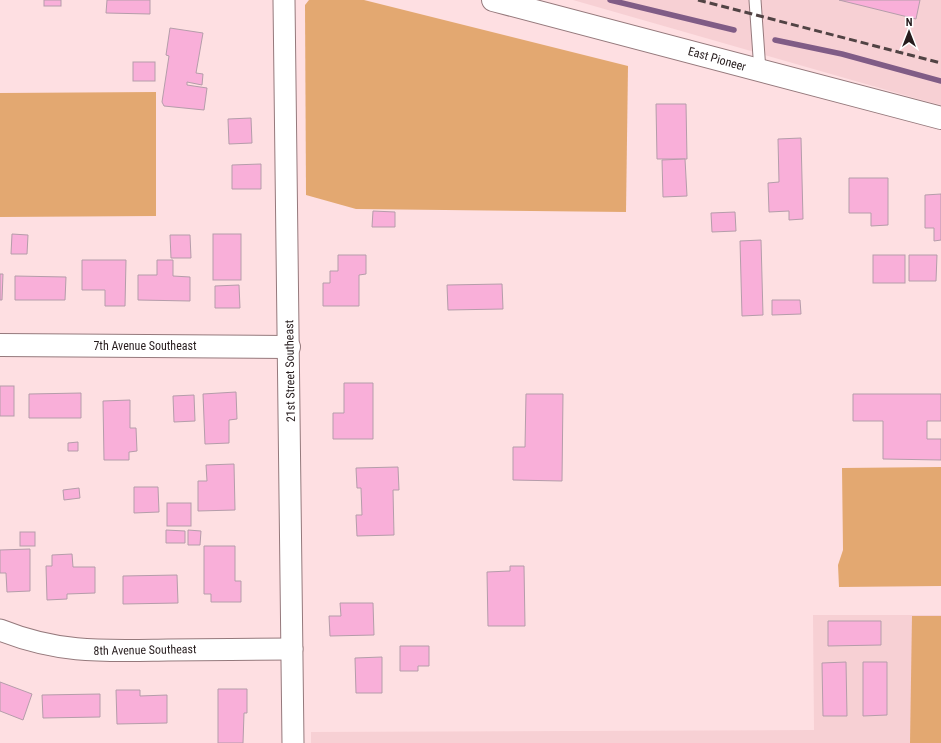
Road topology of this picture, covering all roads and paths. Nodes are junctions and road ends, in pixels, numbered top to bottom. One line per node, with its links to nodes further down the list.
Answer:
1 (284, 0): 7 (street, 21st Street Southeast)
2 (493, 0): 4 (street, East Pioneer)
3 (755, 0): 4 (lane)
4 (760, 71): 5 (street, East Pioneer)
5 (941, 118)
6 (0, 345): 7 (street, 7th Avenue Southeast)
7 (289, 347): 9 (street, 21st Street Southeast)
8 (0, 630): 9 (street, 8th Avenue Southeast)
9 (292, 649): 10 (street, 21st Street Southeast)
10 (293, 743)

